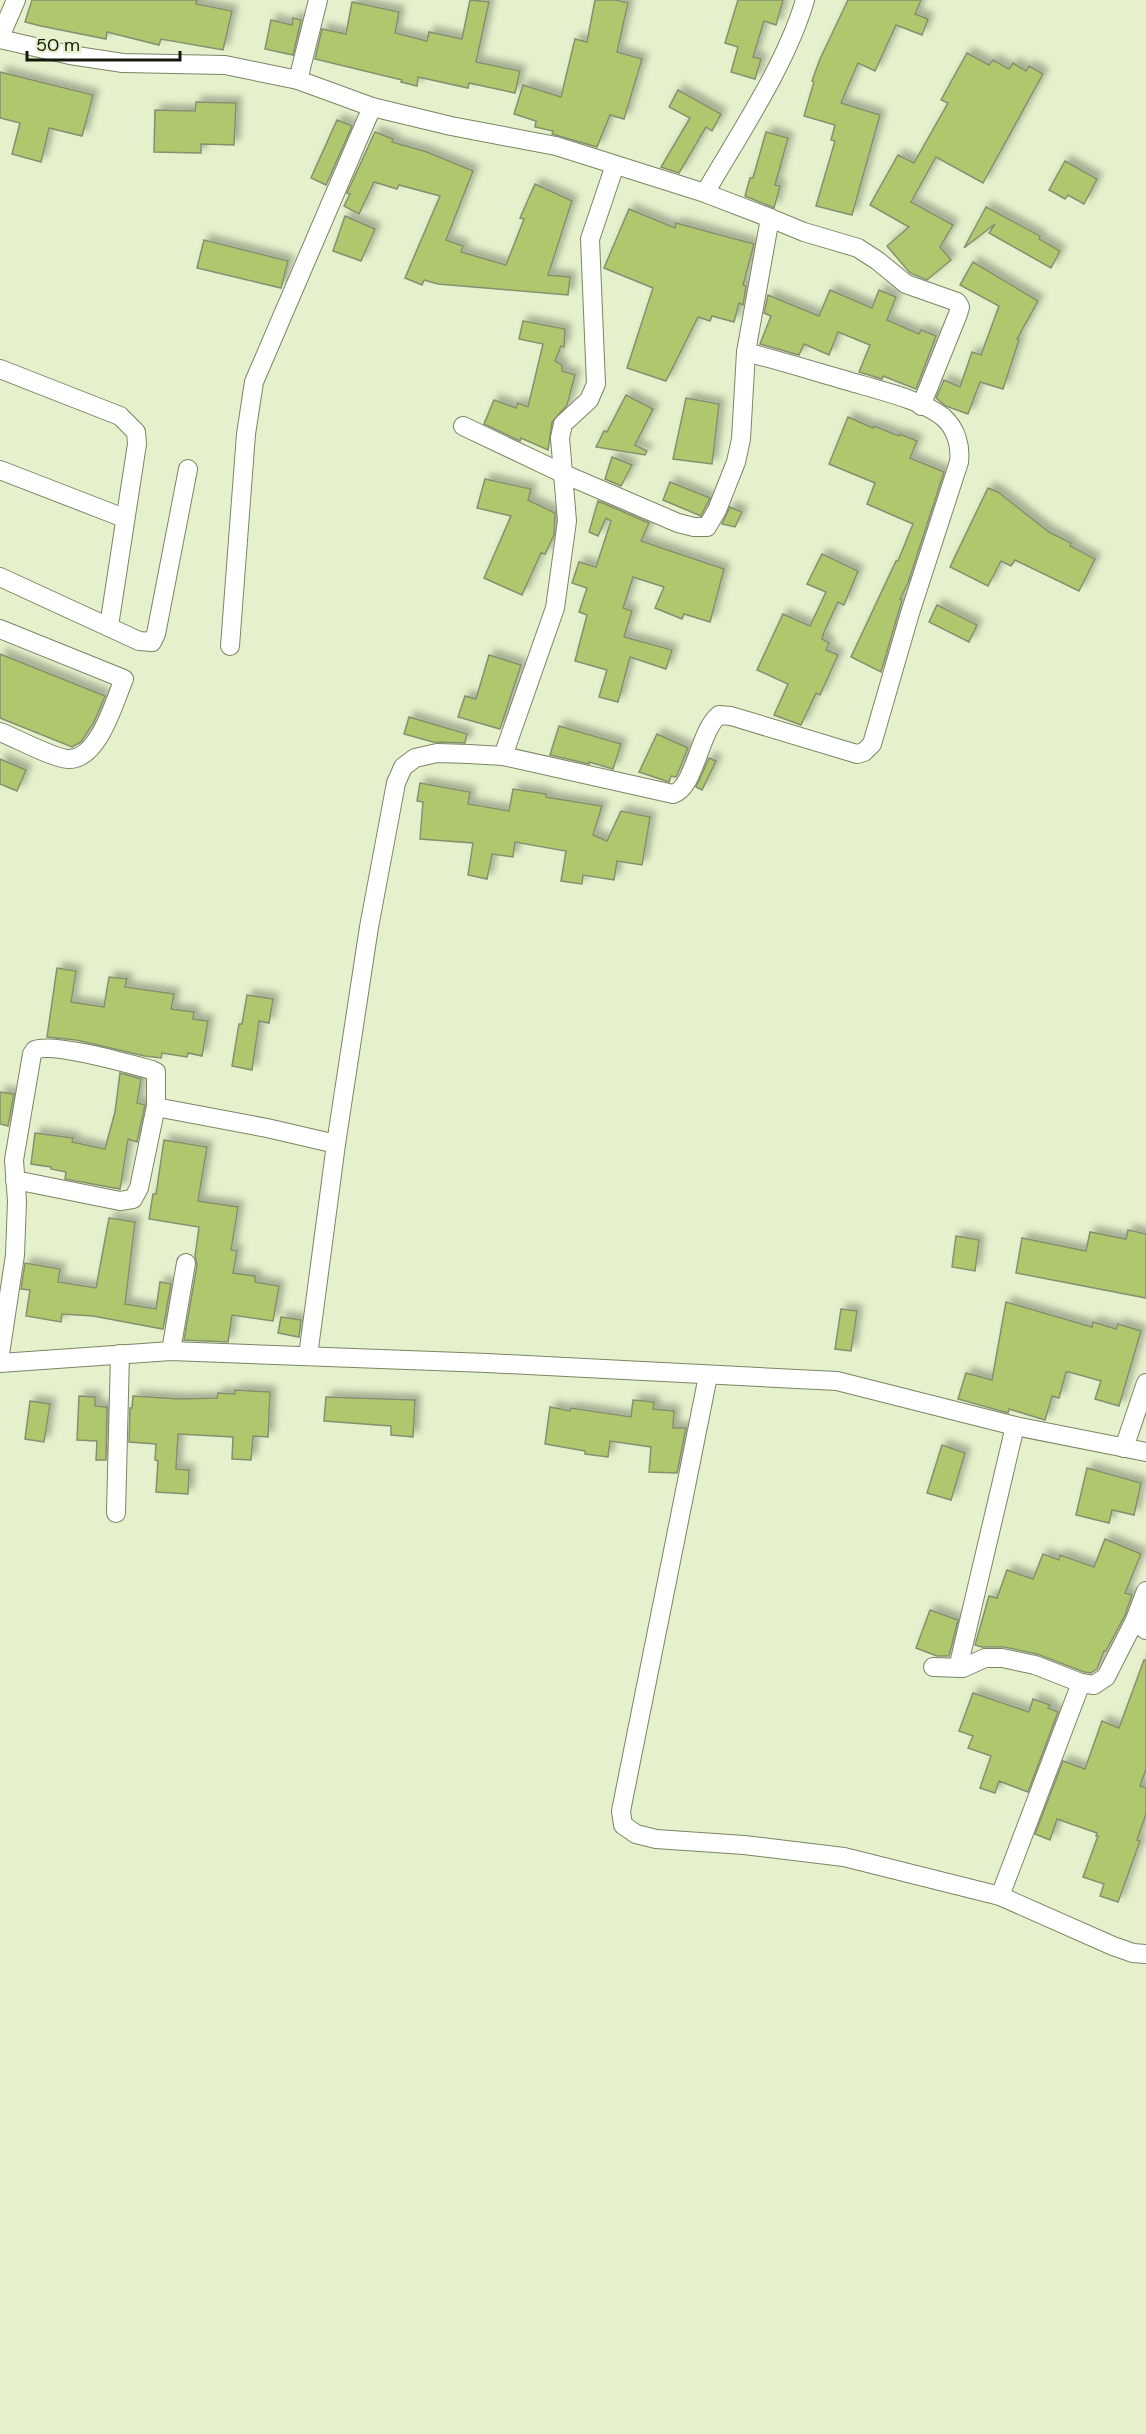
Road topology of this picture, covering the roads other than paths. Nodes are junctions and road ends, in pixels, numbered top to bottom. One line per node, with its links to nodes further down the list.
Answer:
1 (16, 0): 4 (street)
2 (318, 0): 5 (street)
3 (805, 0): 8 (street)
4 (0, 38): 5 (street)
5 (298, 80): 6 (street)
6 (372, 107): 7 (street); 21 (street)
7 (615, 165): 8 (street); 16 (street)
8 (705, 193): 9 (street)
9 (770, 218): 10 (street); 12 (street)
10 (746, 352): 12 (street); 16 (street)
11 (0, 369): 17 (street)
12 (921, 406): 23 (street)
13 (463, 426): 16 (street)
14 (188, 469): 19 (street)
15 (0, 470): 17 (street)
16 (564, 474): 23 (street)
17 (124, 518): 19 (street)
18 (0, 577): 19 (street)
19 (109, 626)
20 (0, 629): 22 (street)
21 (230, 646)
22 (0, 732)
23 (503, 756): 25 (street)
24 (156, 1106): 25 (street); 26 (street); 26 (street)
25 (336, 1144): 32 (street)
26 (15, 1180): 27 (street)
27 (9, 1199): 30 (street)
28 (186, 1263): 29 (street)
29 (171, 1351): 31 (street); 32 (street)
30 (0, 1354)
31 (120, 1354): 33 (street); 39 (street)
32 (308, 1356): 34 (street)
33 (0, 1363)
34 (708, 1376): 36 (street); 45 (street)
35 (1146, 1383): 37 (street)
36 (1015, 1426): 37 (street); 43 (street)
37 (1124, 1448): 38 (street)
38 (1146, 1452)
39 (116, 1513)
40 (1146, 1591): 41 (street)
41 (1140, 1625): 44 (street)
42 (933, 1667): 43 (street)
43 (958, 1668): 44 (street)
44 (1081, 1683): 45 (street)
45 (1000, 1896): 46 (street)
46 (1146, 1954)

